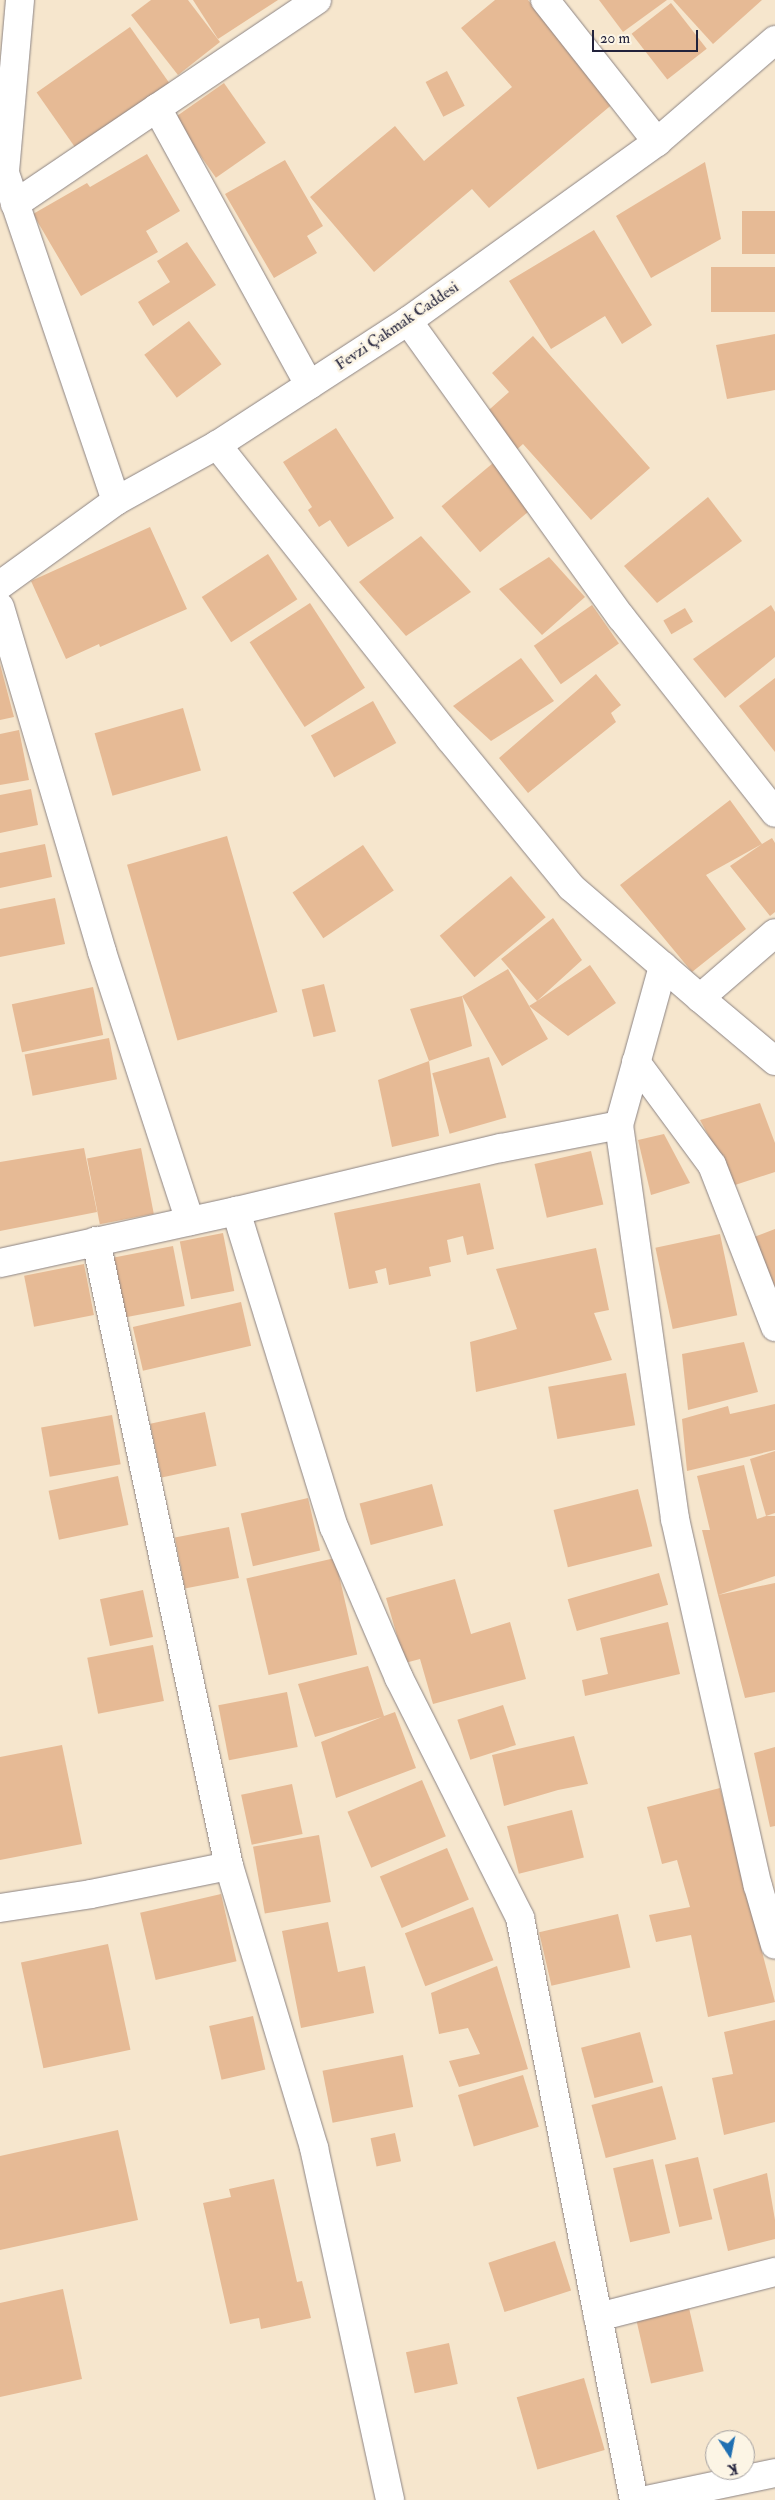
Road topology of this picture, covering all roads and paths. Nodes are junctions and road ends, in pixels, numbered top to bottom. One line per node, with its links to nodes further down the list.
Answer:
1 (20, 0): 6 (street)
2 (317, 0): 5 (street)
3 (545, 0): 7 (street)
4 (775, 40): 7 (street, Fevzi Çakmak Caddesi)
5 (157, 108): 8 (street); 10 (street)
6 (4, 135): 8 (street)
7 (657, 142): 9 (street, Fevzi Çakmak Caddesi)
8 (15, 204): 12 (street)
9 (408, 321): 10 (street, Fevzi Çakmak Caddesi); 15 (street)
10 (309, 385): 11 (street, Fevzi Çakmak Caddesi)
11 (217, 445): 12 (street, Fevzi Çakmak Caddesi); 17 (street)
12 (116, 501): 13 (street, Fevzi Çakmak Caddesi)
13 (0, 585)
14 (0, 607): 23 (street)
15 (775, 813)
16 (775, 933): 18 (street)
17 (663, 966): 18 (street); 20 (street)
18 (700, 998): 19 (street)
19 (775, 1061)
20 (636, 1062): 21 (street); 26 (street)
21 (619, 1125): 22 (street); 29 (street)
22 (236, 1211): 23 (street); 31 (street)
23 (190, 1221): 24 (street)
24 (96, 1242): 25 (street); 27 (street)
25 (0, 1263)
26 (775, 1327)
27 (229, 1866): 28 (street); 33 (street)
28 (0, 1908)
29 (775, 1945)
30 (775, 2272): 31 (street)
31 (598, 2318): 34 (street)
32 (775, 2473): 35 (street)
33 (390, 2500)
34 (634, 2500)
35 (646, 2500)

